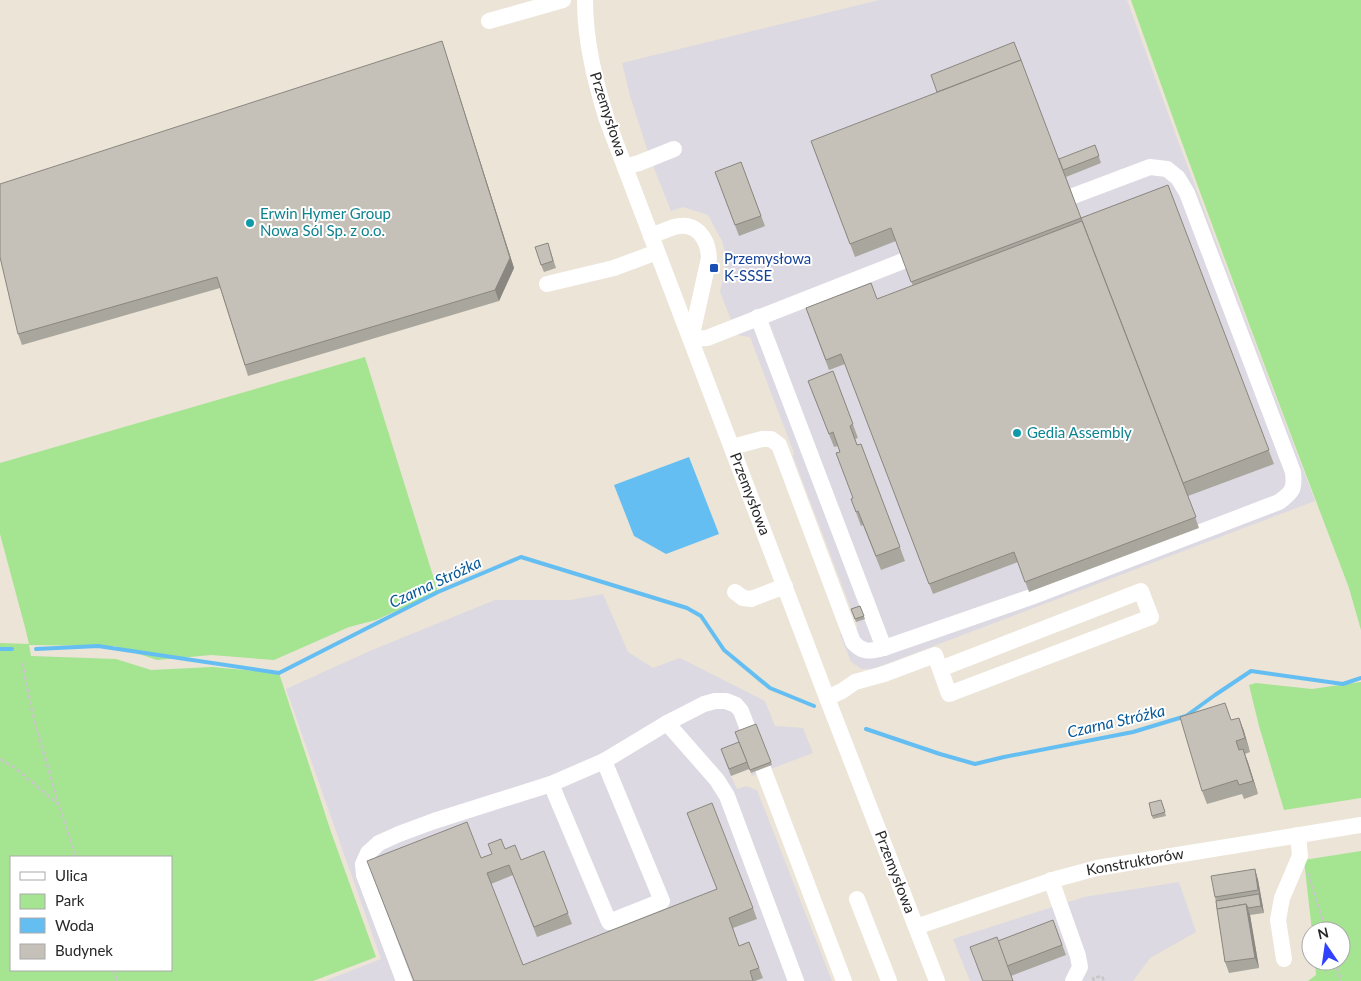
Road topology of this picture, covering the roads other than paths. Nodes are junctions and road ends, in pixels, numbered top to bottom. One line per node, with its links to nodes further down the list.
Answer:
1 (563, 0): 3 (street)
2 (581, 0): 5 (street, Przemysłowa)
3 (489, 21)
4 (674, 149): 5 (street)
5 (625, 167): 7 (street, Przemysłowa)
6 (1073, 196): 16 (street)
7 (651, 236): 8 (street, Przemysłowa); 12 (street)
8 (657, 252): 10 (street); 12 (street, Przemysłowa)
9 (903, 261): 11 (street)
10 (547, 284)
11 (758, 317): 12 (street); 16 (street)
12 (691, 339): 13 (street, Przemysłowa)
13 (732, 447): 14 (street, Przemysłowa); 16 (street)
14 (785, 586): 15 (street); 18 (street, Przemysłowa)
15 (735, 592)
16 (884, 648)
17 (940, 669): 17 (street); 18 (street)
18 (828, 698): 26 (street, Przemysłowa)
19 (667, 723): 20 (street); 29 (street); 30 (street)
20 (604, 761): 21 (street); 21 (street)
21 (551, 784): 28 (street)
22 (1361, 825): 23 (street, Konstruktorów)
23 (1298, 835): 24 (street, Konstruktorów); 27 (street)
24 (1050, 880): 26 (street, Konstruktorów); 33 (street)
25 (857, 899): 31 (street)
26 (916, 926): 32 (street, Przemysłowa)
27 (1284, 958)
28 (404, 981)
29 (796, 981)
30 (844, 981)
31 (890, 981)
32 (937, 981)
33 (1073, 981)

